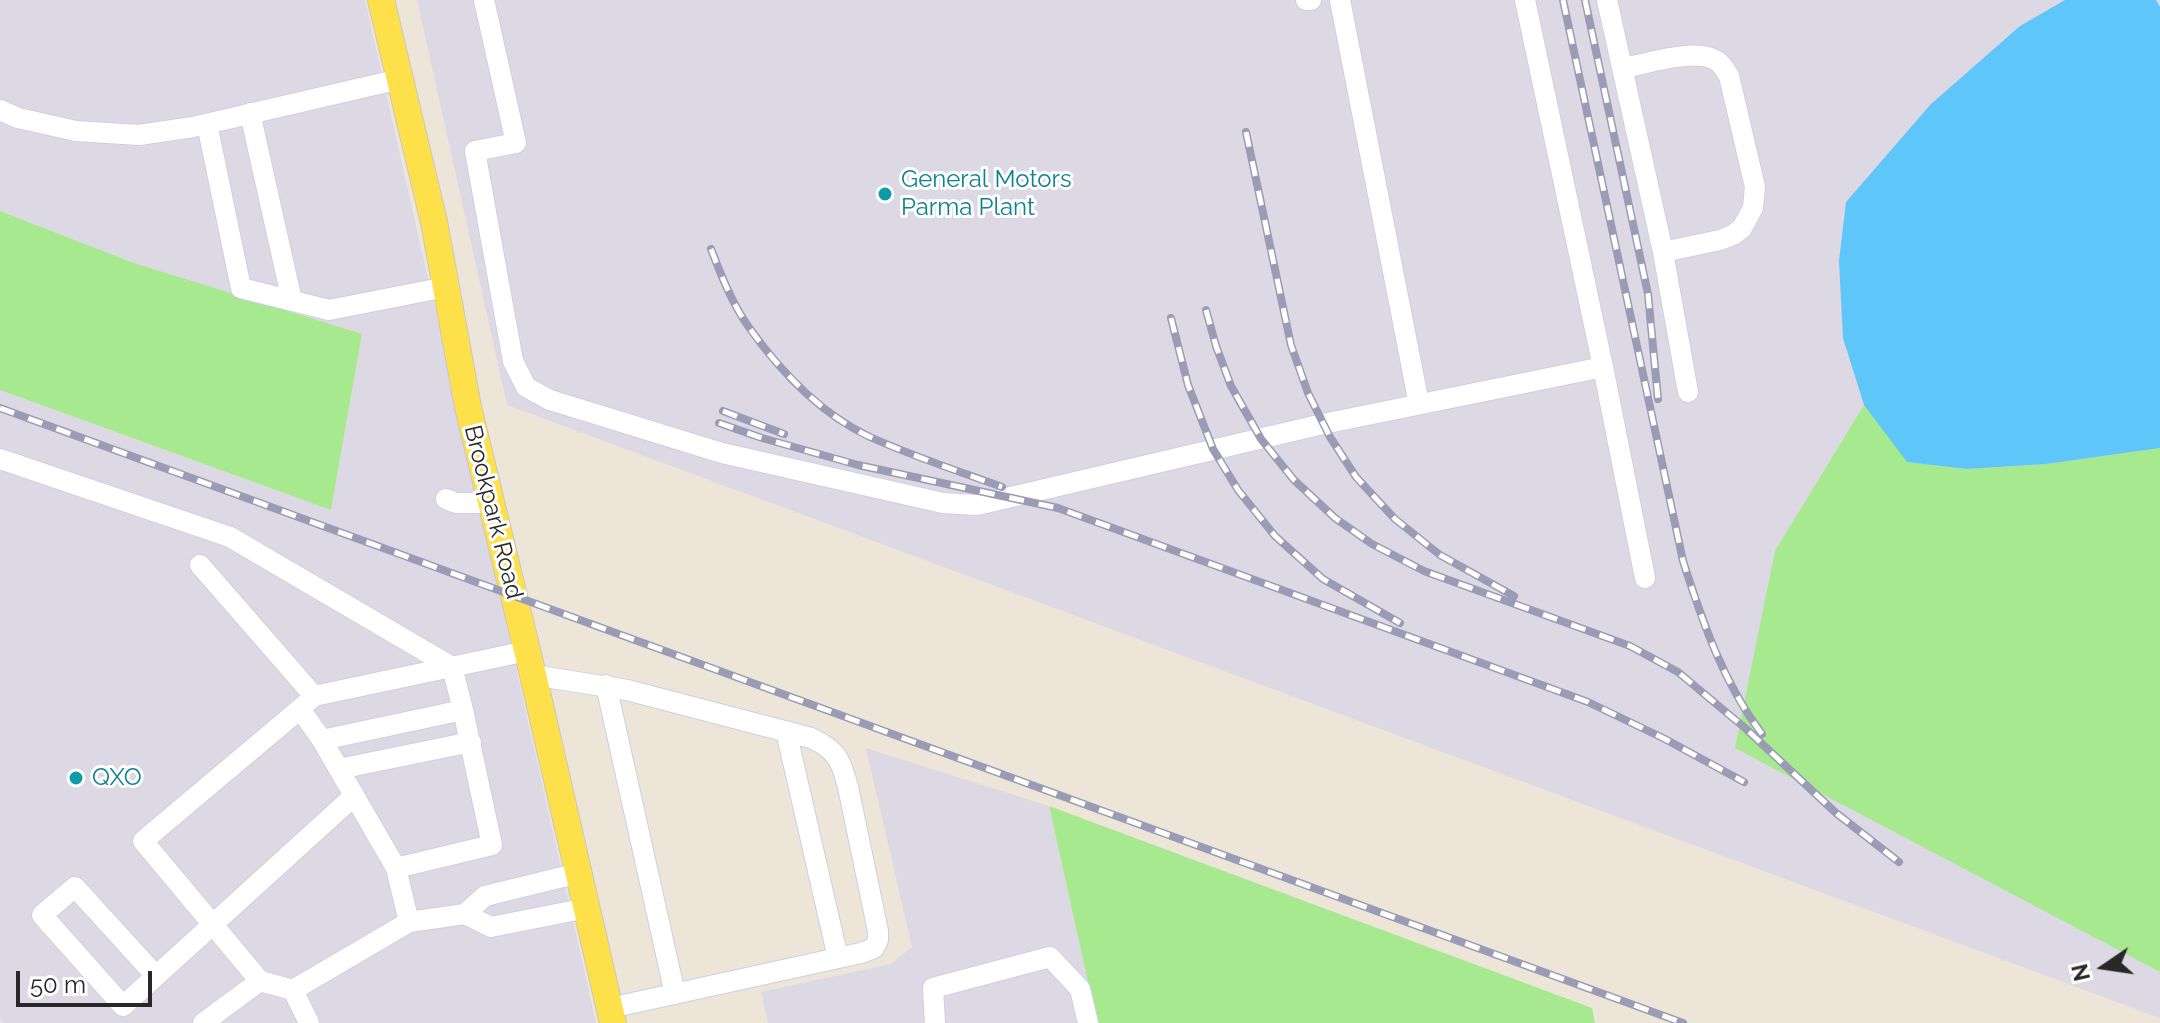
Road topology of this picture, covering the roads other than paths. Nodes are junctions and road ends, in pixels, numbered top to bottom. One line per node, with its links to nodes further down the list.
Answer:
1 (381, 0): 7 (main road, Brookpark Road)
2 (484, 0): 16 (lane)
3 (1340, 0): 16 (lane)
4 (1525, 0): 14 (lane)
5 (1607, 0): 6 (lane)
6 (1622, 68): 11 (lane); 11 (lane)
7 (400, 79): 9 (lane); 12 (main road, Brookpark Road)
8 (0, 110): 10 (lane)
9 (250, 113): 10 (lane); 13 (lane)
10 (207, 124): 13 (lane)
11 (1663, 252): 15 (lane)
12 (446, 287): 13 (lane); 19 (main road, Brookpark Road)
13 (292, 301)
14 (1603, 367): 16 (lane); 21 (lane)
15 (1688, 392)
16 (1419, 404)
17 (0, 459): 23 (lane)
18 (446, 499): 19 (lane)
19 (491, 503): 22 (main road, Brookpark Road)
20 (200, 565): 25 (lane)
21 (1645, 578)
22 (530, 663): 23 (lane); 24 (lane); 33 (main road, Brookpark Road)
23 (452, 667): 25 (lane); 26 (lane)
24 (606, 685): 27 (lane); 42 (lane)
25 (307, 703): 28 (lane); 37 (lane)
26 (463, 710): 28 (lane); 29 (lane)
27 (786, 731): 38 (lane); 38 (lane)
28 (322, 740): 30 (lane)
29 (471, 742): 30 (lane); 32 (lane)
30 (339, 769): 31 (lane)
31 (354, 796): 32 (lane); 37 (lane)
32 (396, 868): 36 (lane)
33 (579, 873): 34 (main road, Brookpark Road); 35 (lane)
34 (587, 908): 35 (lane); 43 (main road, Brookpark Road)
35 (465, 914): 36 (lane)
36 (409, 922): 41 (lane)
37 (212, 926): 39 (lane); 40 (lane)
38 (838, 958): 42 (lane)
39 (156, 976): 39 (lane)
40 (260, 981): 41 (lane); 44 (lane)
41 (293, 990): 45 (lane)
42 (675, 994): 43 (lane)
43 (612, 1016)
44 (203, 1023)
45 (309, 1023)
46 (935, 1023): 47 (lane)
47 (1088, 1023)

